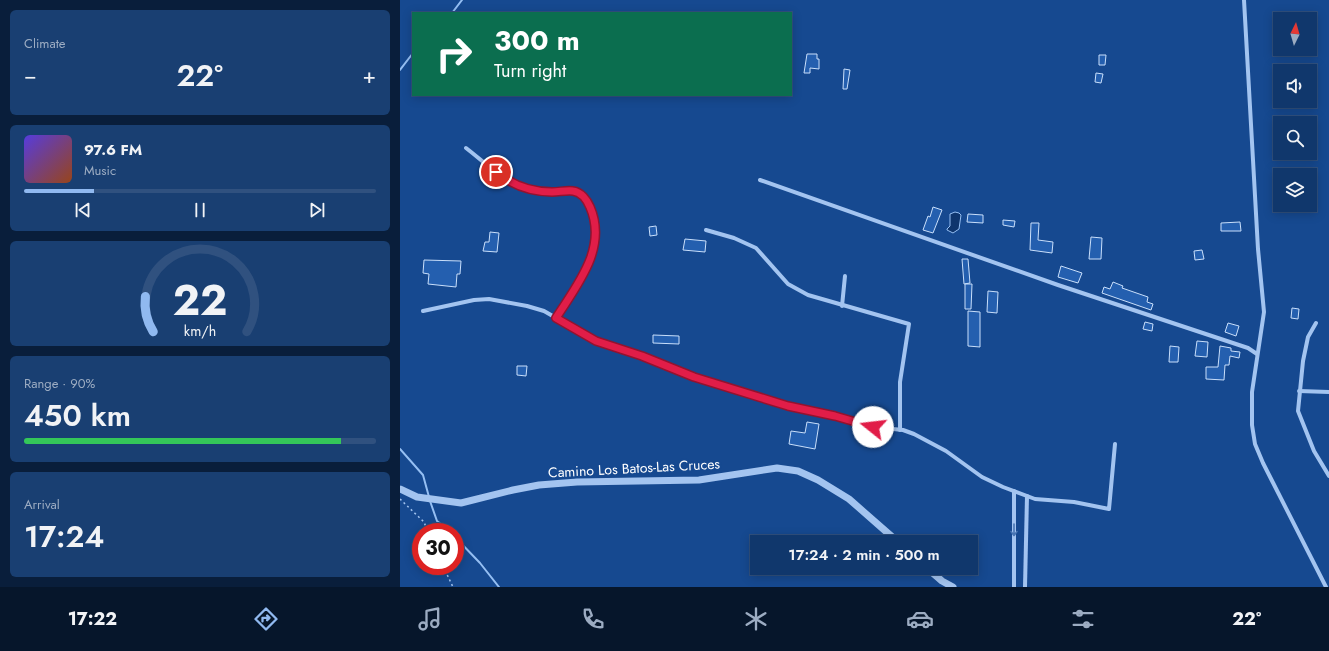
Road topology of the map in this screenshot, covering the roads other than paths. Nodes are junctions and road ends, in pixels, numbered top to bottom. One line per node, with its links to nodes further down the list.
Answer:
1 (1244, 0): 10 (street)
2 (466, 148): 8 (street)
3 (760, 180): 10 (street)
4 (706, 230): 6 (street)
5 (845, 276): 6 (street)
6 (842, 306): 13 (street)
7 (422, 311): 8 (street)
8 (556, 318): 13 (street)
9 (1316, 323): 11 (street)
10 (1257, 354): 25 (street)
11 (1299, 391): 12 (street); 15 (street)
12 (1329, 392)
13 (900, 430): 18 (street)
14 (1115, 444): 19 (street)
15 (1328, 470): 16 (street)
16 (1329, 476)
17 (400, 489): 20 (street, Camino Los Batos-Las Cruces)
18 (1014, 491): 19 (street); 23 (street, one-way to 23)
19 (1027, 496): 24 (street)
20 (890, 535)
21 (935, 575): 22 (street)
22 (953, 587)
23 (1014, 587)
24 (1025, 587)
25 (1326, 587)

